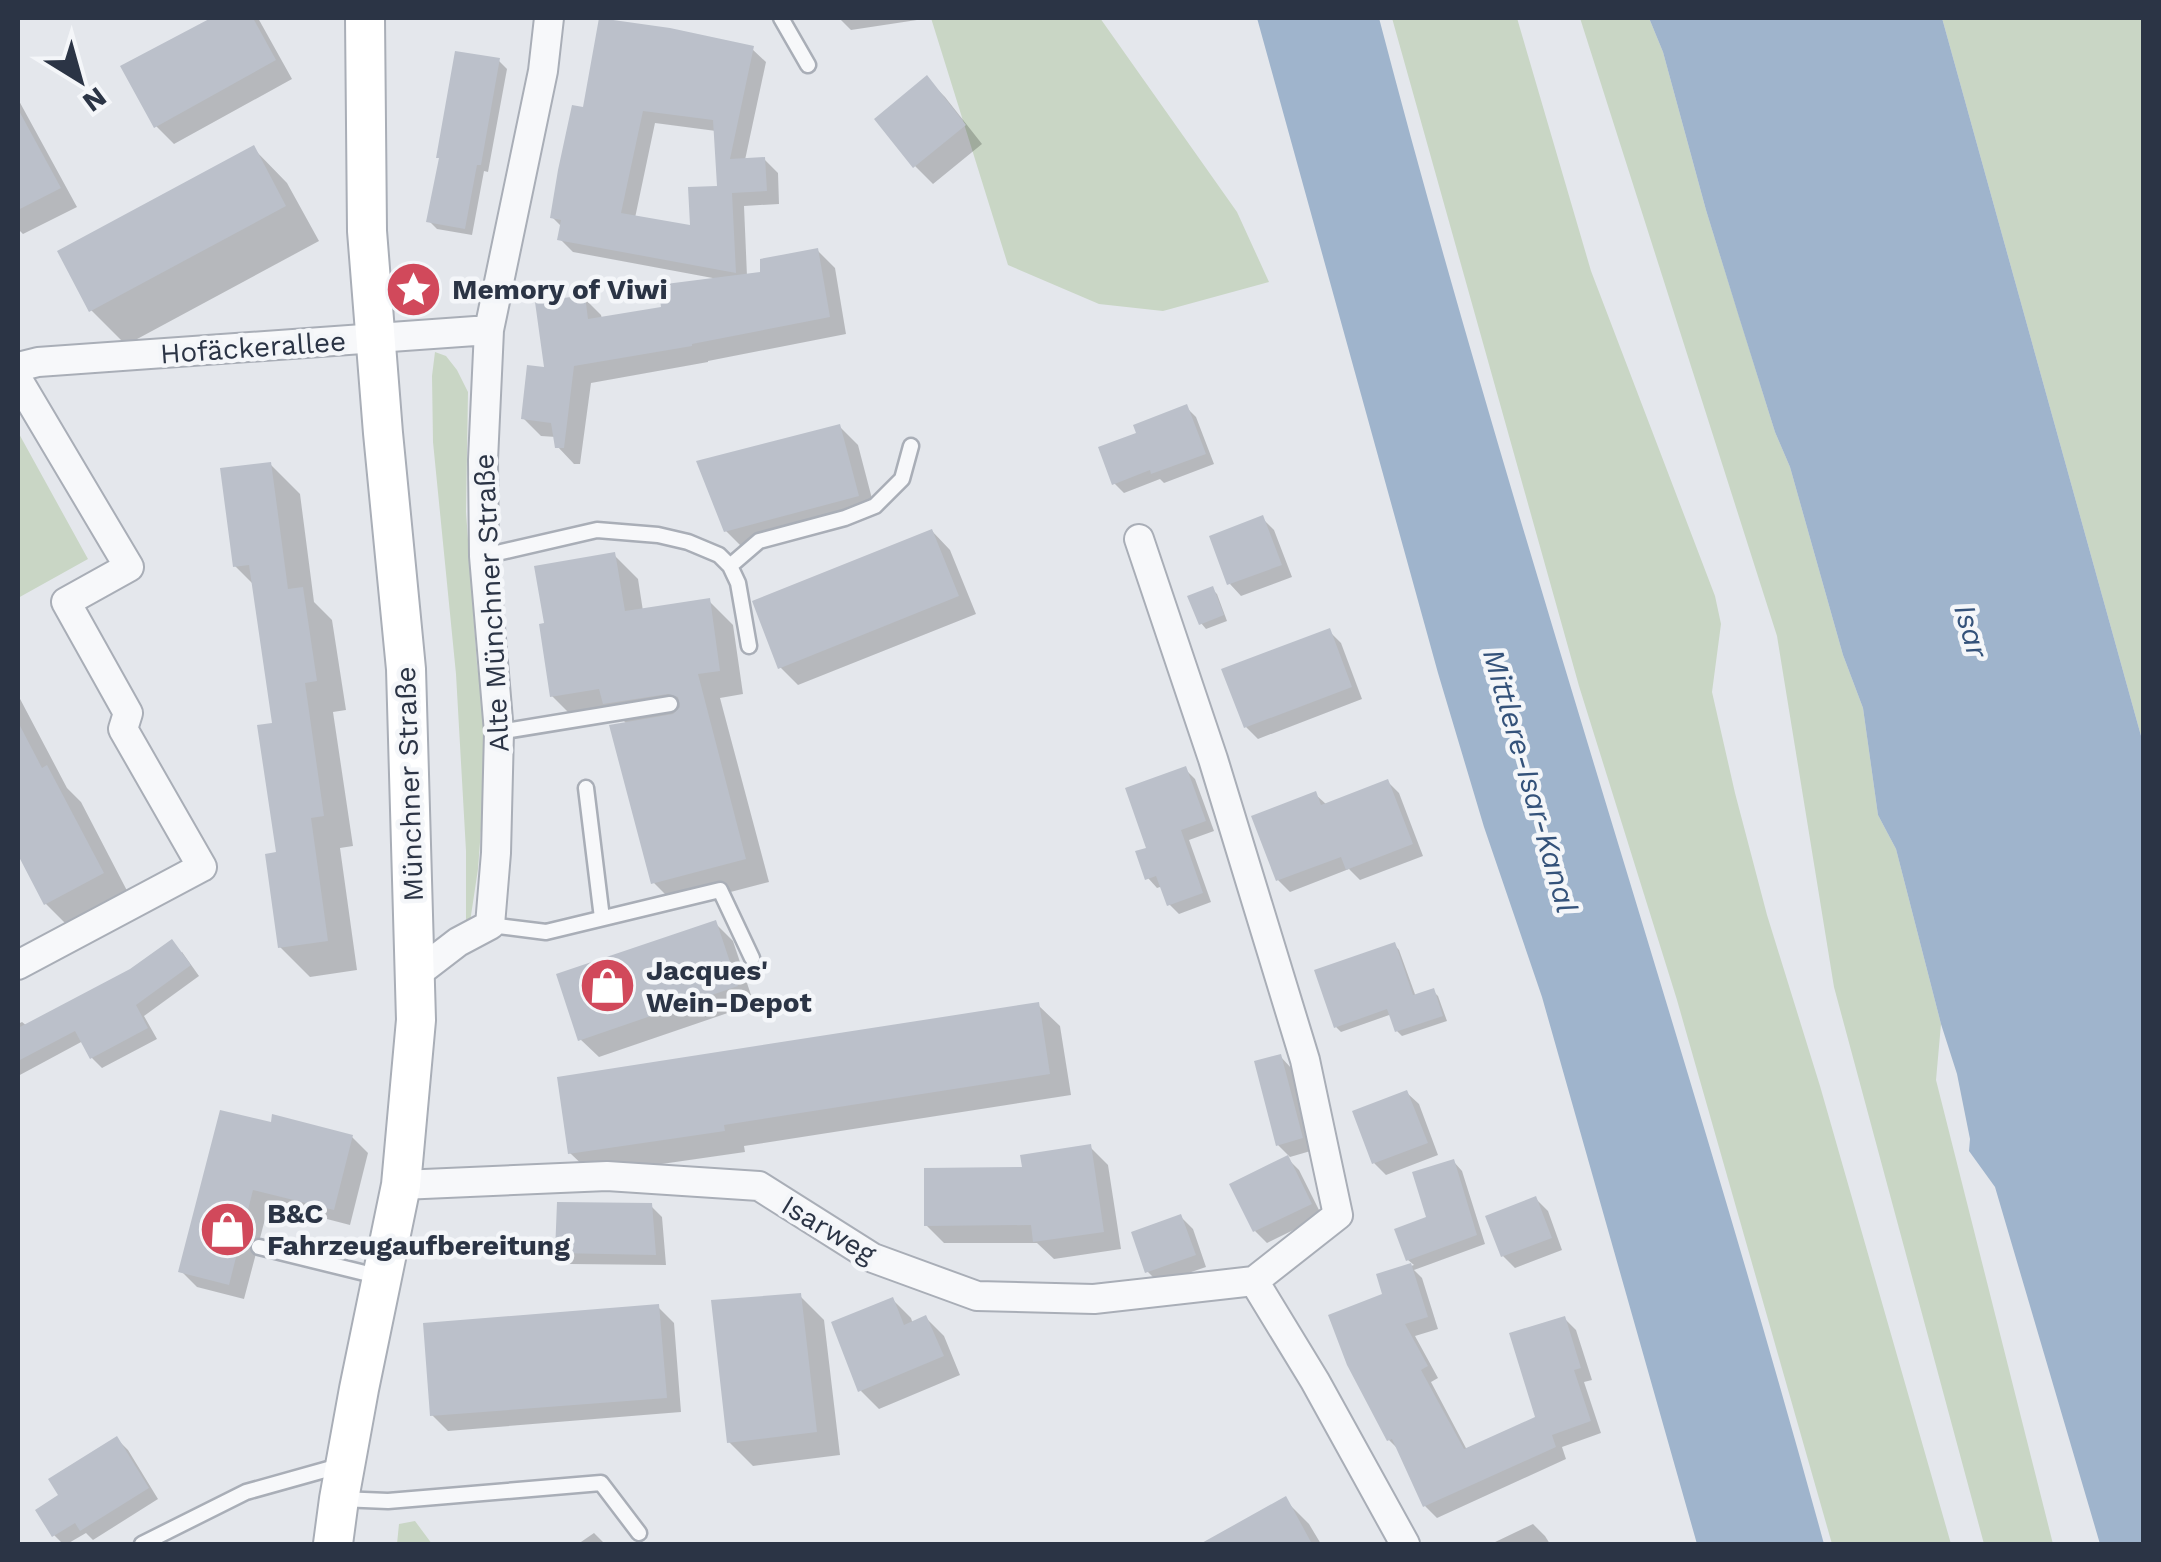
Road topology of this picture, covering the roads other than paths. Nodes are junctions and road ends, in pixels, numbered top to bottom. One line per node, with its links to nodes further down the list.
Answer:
1 (365, 18): 6 (main road, Münchner Straße)
2 (549, 18): 5 (street, Alte Münchner Straße)
3 (782, 18): 4 (lane)
4 (808, 65)
5 (489, 330): 6 (street, Hofäckerallee); 11 (street, Alte Münchner Straße)
6 (376, 339): 7 (street, Hofäckerallee); 21 (main road, Münchner Straße)
7 (18, 368)
8 (18, 380): 20 (street)
9 (911, 446): 12 (lane)
10 (1139, 538): 25 (street)
11 (484, 556): 12 (lane); 15 (street, Alte Münchner Straße)
12 (730, 566): 13 (lane)
13 (749, 646)
14 (670, 704): 15 (lane)
15 (499, 732): 18 (street, Alte Münchner Straße)
16 (586, 788): 17 (lane)
17 (602, 918): 18 (lane); 19 (lane)
18 (490, 924): 21 (street)
19 (752, 958)
20 (18, 965)
21 (416, 975): 22 (main road, Münchner Straße)
22 (401, 1185): 24 (main road, Münchner Straße); 25 (street, Isarweg)
23 (259, 1247): 24 (lane)
24 (382, 1277): 26 (main road, Münchner Straße)
25 (1254, 1281): 30 (street)
26 (342, 1482): 27 (lane); 28 (lane); 29 (main road, Münchner Straße)
27 (639, 1533)
28 (142, 1544)
29 (334, 1544)
30 (1405, 1544)

